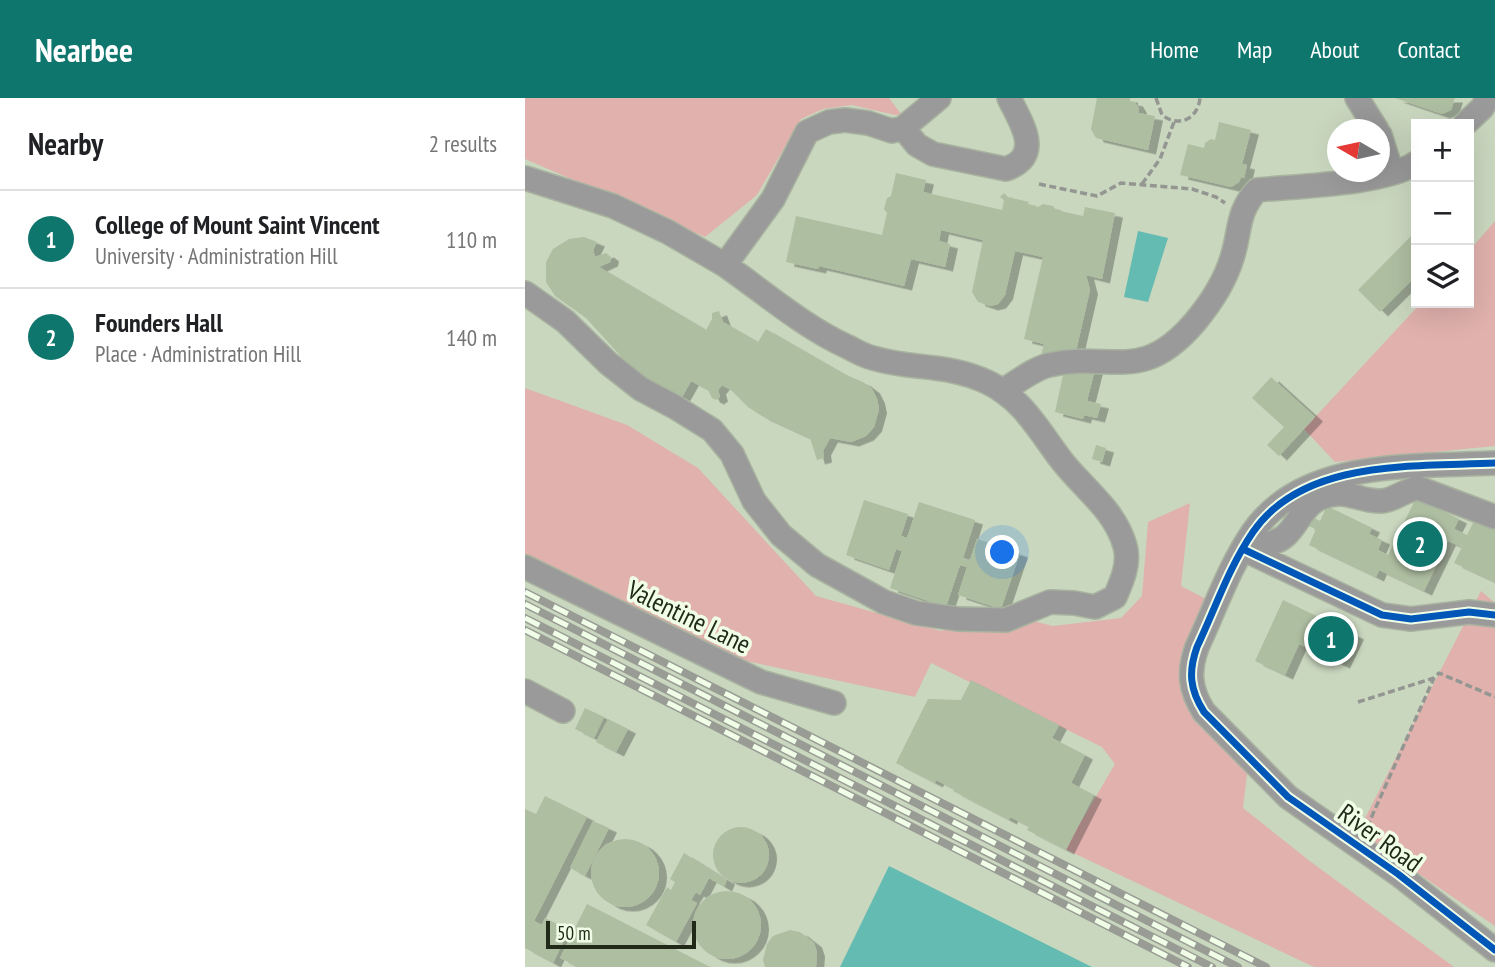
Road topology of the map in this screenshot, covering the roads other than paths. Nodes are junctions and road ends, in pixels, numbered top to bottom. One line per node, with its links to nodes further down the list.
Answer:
1 (939, 98): 7 (street)
2 (1009, 98): 7 (street)
3 (1357, 98): 5 (street)
4 (1488, 98): 6 (street)
5 (1370, 119)
6 (1470, 119)
7 (903, 128): 12 (street)
8 (1411, 166): 10 (street)
9 (1390, 167): 10 (street)
10 (1392, 173): 14 (street)
11 (525, 178): 12 (street)
12 (725, 265): 14 (street)
13 (525, 293): 14 (street)
14 (1002, 391)
15 (1495, 463): 17 (street, River Road)
16 (1495, 517): 17 (street)
17 (1243, 549): 19 (street); 23 (street, River Road)
18 (525, 567): 21 (street, Valentine Lane)
19 (1495, 615)
20 (525, 691): 22 (street)
21 (834, 704)
22 (563, 711)
23 (1495, 950)

